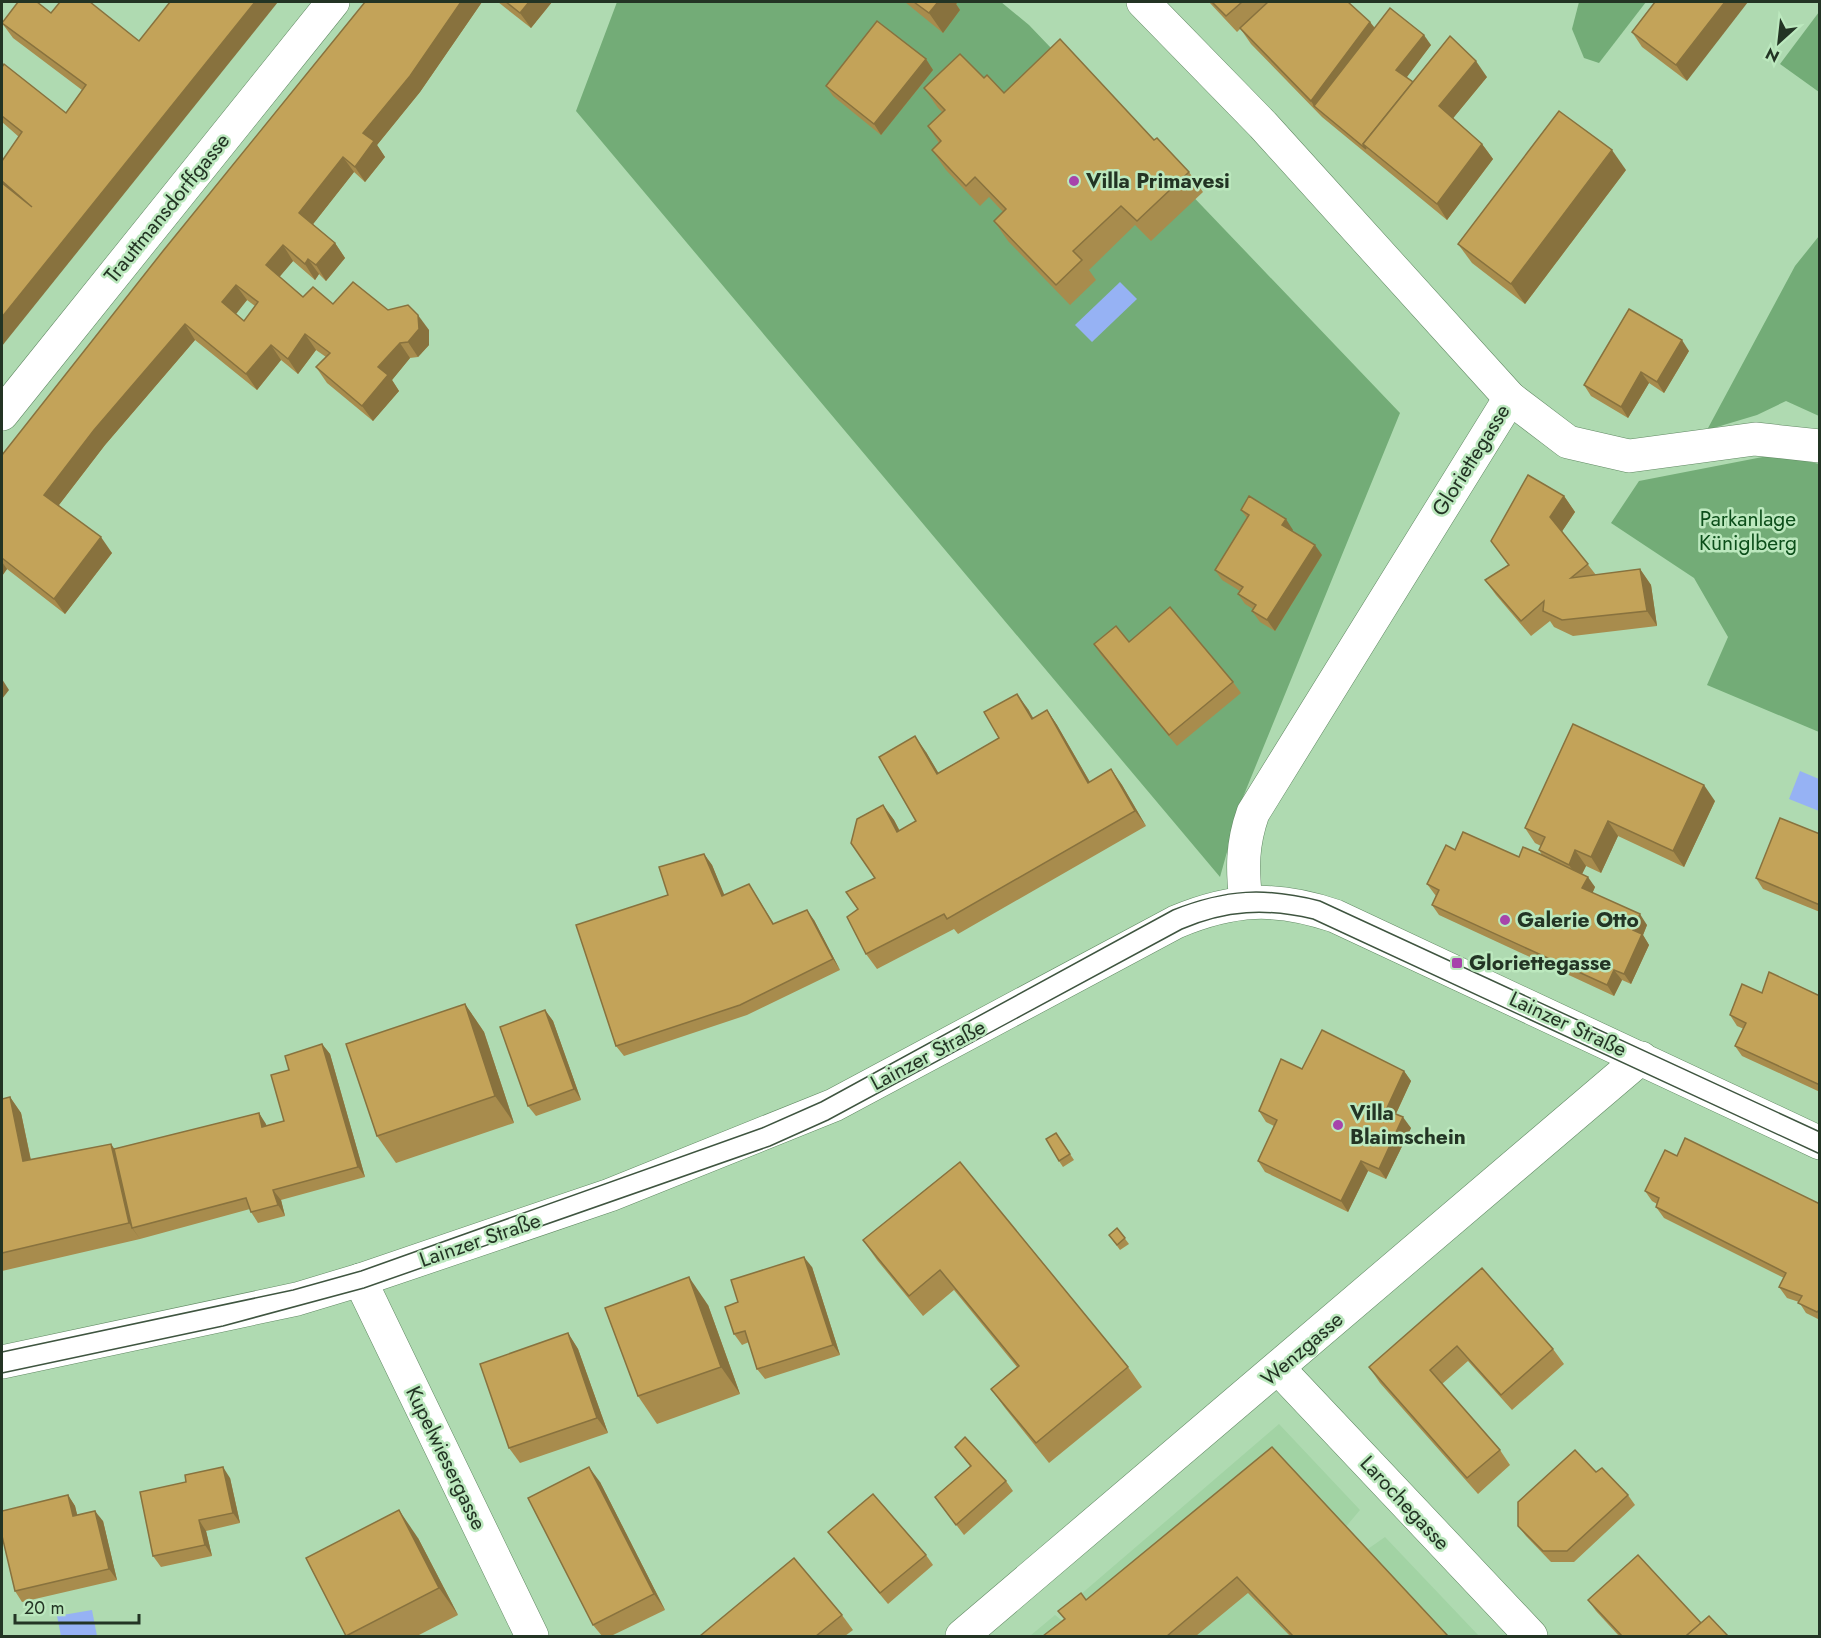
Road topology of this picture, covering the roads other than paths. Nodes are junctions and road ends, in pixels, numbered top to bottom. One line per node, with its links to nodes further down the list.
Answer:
1 (333, 2): 4 (street, Trauttmansdorffgasse)
2 (1143, 2): 3 (street, Gloriettegasse)
3 (1510, 398): 5 (street); 6 (street, Gloriettegasse)
4 (2, 414)
5 (1820, 446)
6 (1246, 902): 7 (street, Lainzer Straße); 9 (street, Lainzer Straße)
7 (1641, 1058): 8 (street, Lainzer Straße); 11 (street, Wenzgasse)
8 (1820, 1143)
9 (360, 1280): 10 (street, Lainzer Straße); 12 (street, Kupelwiesergasse)
10 (2, 1362)
11 (1280, 1369): 13 (street, Wenzgasse); 14 (street, Larochegasse)
12 (532, 1636)
13 (962, 1636)
14 (1531, 1636)

